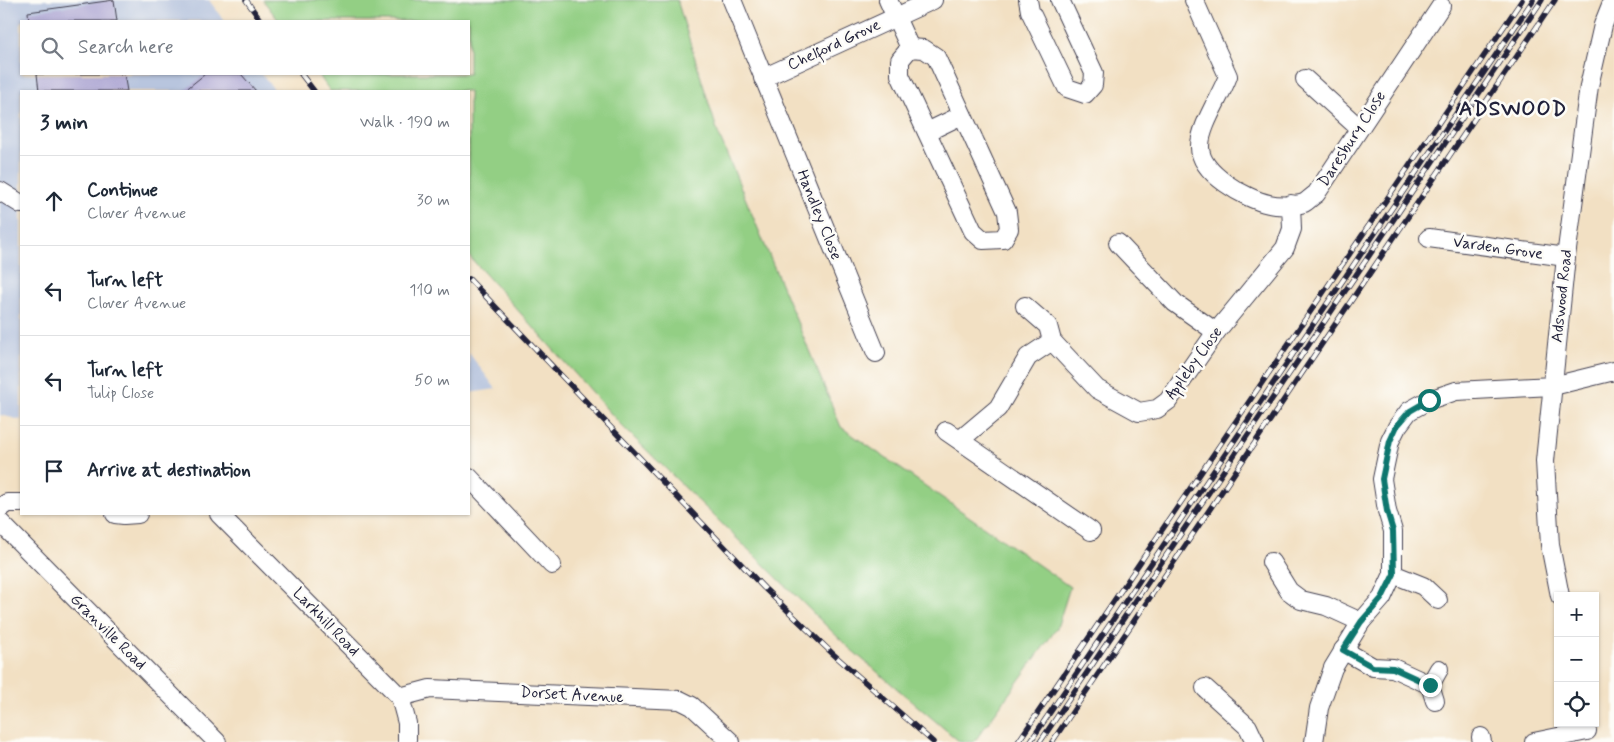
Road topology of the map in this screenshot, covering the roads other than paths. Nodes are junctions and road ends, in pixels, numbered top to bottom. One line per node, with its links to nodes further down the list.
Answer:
1 (732, 0): 11 (street, Handley Close)
2 (888, 0): 9 (street)
3 (933, 0): 9 (street, Chelford Grove)
4 (1028, 0): 5 (street)
5 (1060, 0)
6 (1194, 0): 18 (street, Daresbury Close)
7 (1613, 0): 21 (street, Adswood Road)
8 (1441, 6): 14 (street, Daresbury Close)
9 (897, 16): 10 (street); 11 (street, Chelford Grove)
10 (910, 48): 13 (street); 15 (street)
11 (763, 78): 25 (street, Handley Close)
12 (1305, 80): 14 (street)
13 (962, 115): 15 (street); 15 (street)
14 (1359, 128): 18 (street, Daresbury Close)
15 (927, 132)
16 (0, 191): 17 (street)
17 (20, 203)
18 (1291, 204): 23 (street, Appleby Close)
19 (1429, 238): 21 (street, Varden Grove)
20 (1118, 242): 23 (street)
21 (1566, 258): 27 (street, Adswood Road)
22 (1025, 306): 24 (street, Appleby Close)
23 (1216, 332): 24 (street, Appleby Close)
24 (1052, 342): 33 (street)
25 (876, 353)
26 (1614, 371): 27 (street)
27 (1553, 386): 36 (street); 37 (street, Adswood Road)
28 (470, 478): 35 (street)
29 (20, 502): 30 (street)
30 (0, 508)
31 (221, 515): 43 (street, Larkhill Road)
32 (0, 522): 45 (street, Granville Road)
33 (1090, 531)
34 (1271, 562): 39 (street)
35 (551, 565)
36 (1394, 574): 38 (street); 39 (street)
37 (1559, 592)
38 (1438, 600)
39 (1361, 622): 40 (street)
40 (1343, 650): 41 (street); 49 (street)
41 (1439, 669)
42 (1206, 688): 48 (street)
43 (400, 697): 46 (street, Larkhill Road); 47 (street, Dorset Avenue)
44 (1587, 732): 50 (street)
45 (217, 742)
46 (407, 742)
47 (731, 742)
48 (1255, 742)
49 (1314, 742)
50 (1534, 742)

